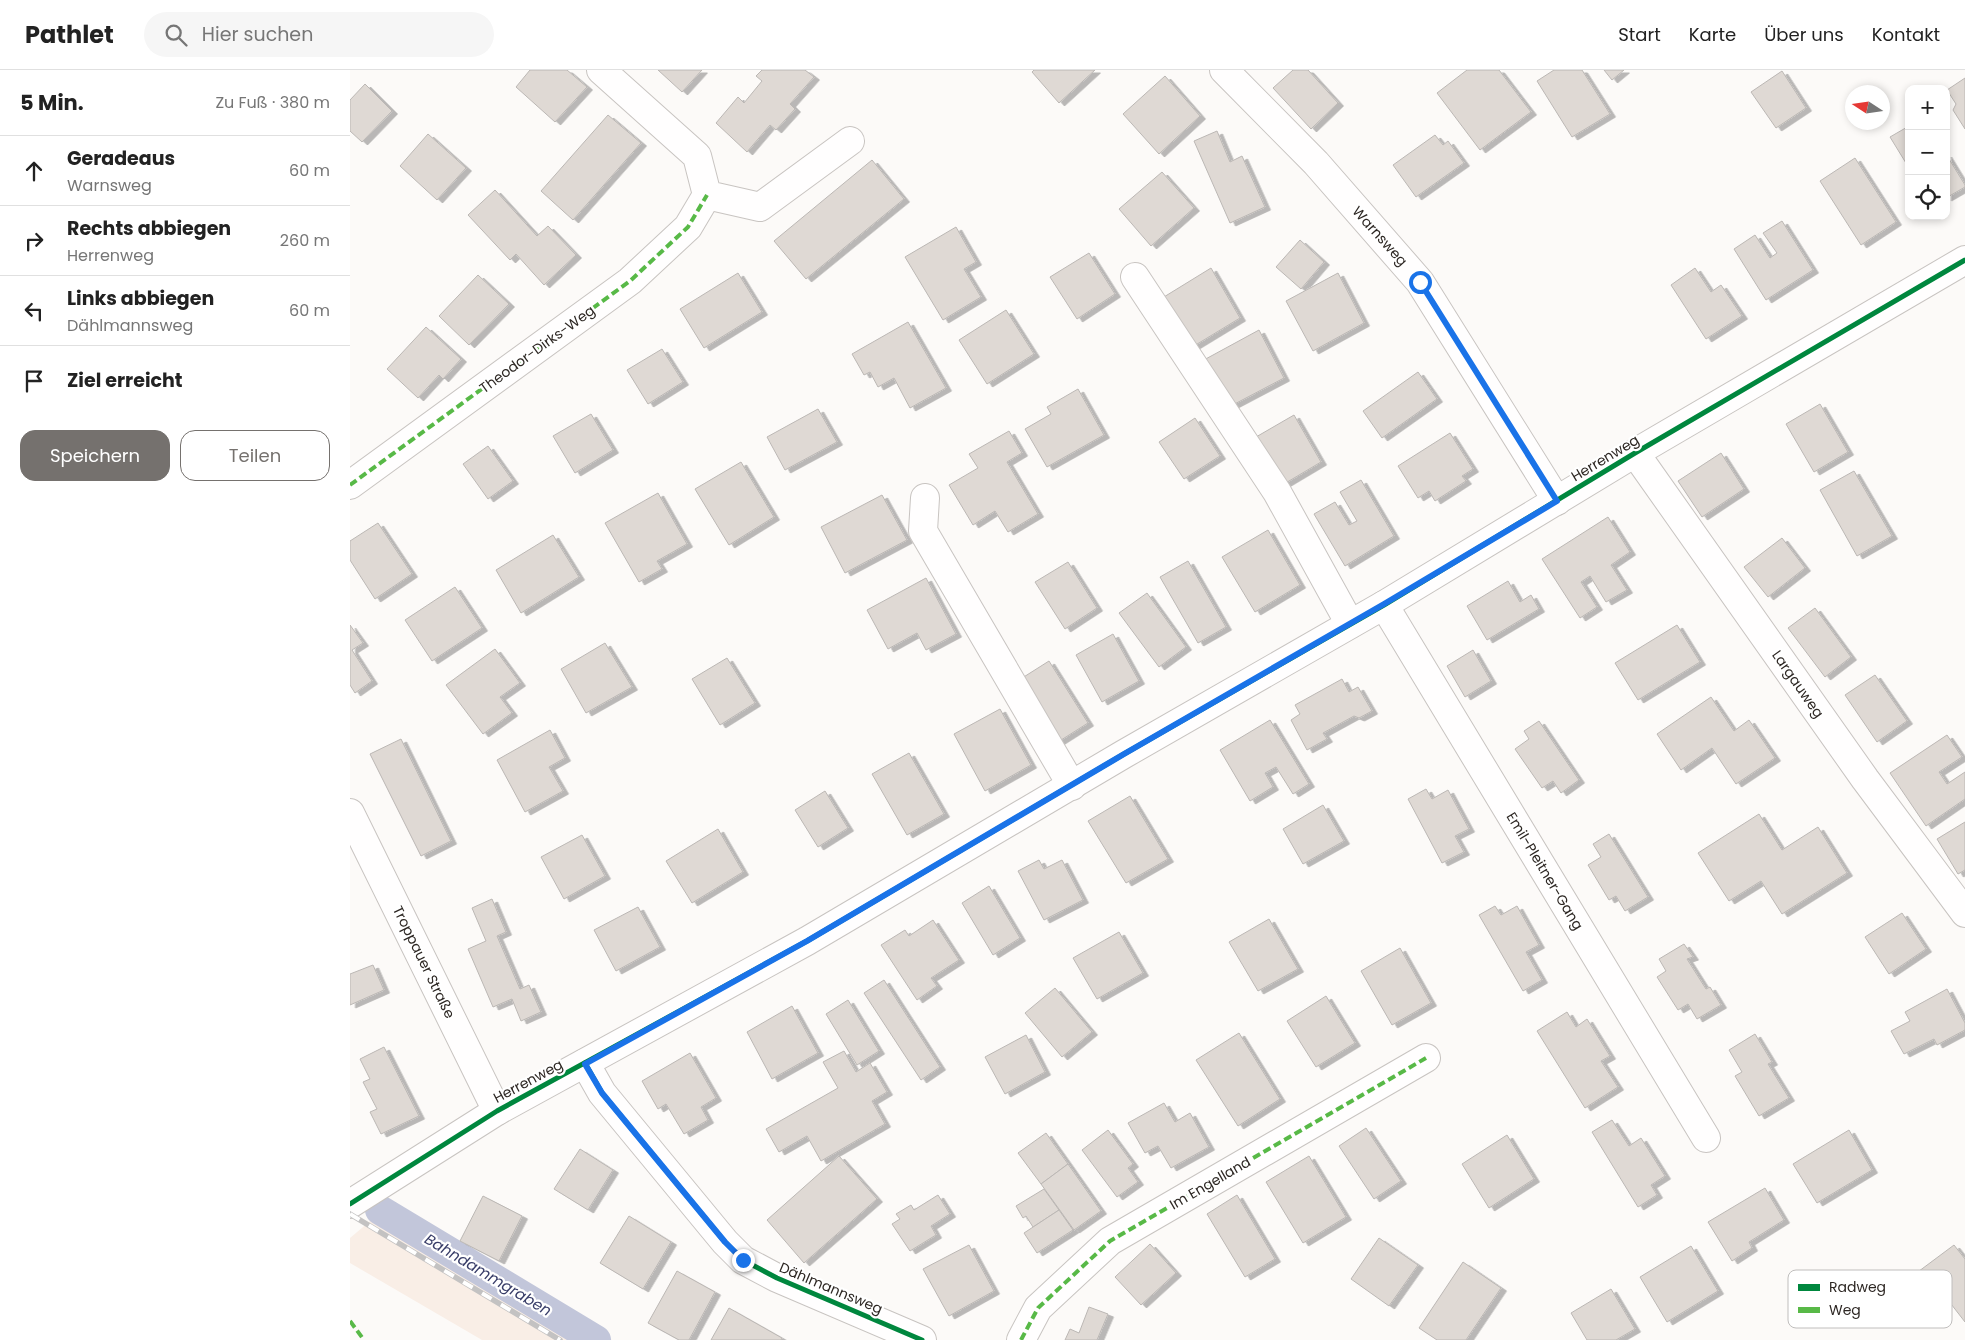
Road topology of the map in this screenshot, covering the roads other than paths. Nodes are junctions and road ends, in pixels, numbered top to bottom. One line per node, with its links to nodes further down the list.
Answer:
1 (601, 70): 4 (street)
2 (1224, 70): 10 (street, Warnsweg)
3 (850, 141): 4 (street)
4 (707, 195): 8 (street, Theodor-Dirks-Weg)
5 (1965, 260): 7 (street, Herrenweg)
6 (1135, 277): 12 (street)
7 (1635, 453): 10 (street, Herrenweg); 15 (street, Largauweg)
8 (350, 485)
9 (925, 498): 13 (street)
10 (1557, 501): 11 (street, Herrenweg)
11 (1384, 604): 12 (street, Herrenweg); 19 (street, Emil-Pleitner-Gang)
12 (1350, 624): 13 (street, Herrenweg)
13 (1072, 786): 17 (street, Herrenweg)
14 (350, 813): 18 (street, Troppauer Straße)
15 (1965, 913)
16 (1426, 1058): 22 (street, Im Engelland)
17 (585, 1064): 18 (street, Herrenweg); 21 (street, Dählmannsweg)
18 (497, 1110): 20 (street, Herrenweg)
19 (1706, 1138)
20 (350, 1204)
21 (922, 1340)
22 (1021, 1340)

